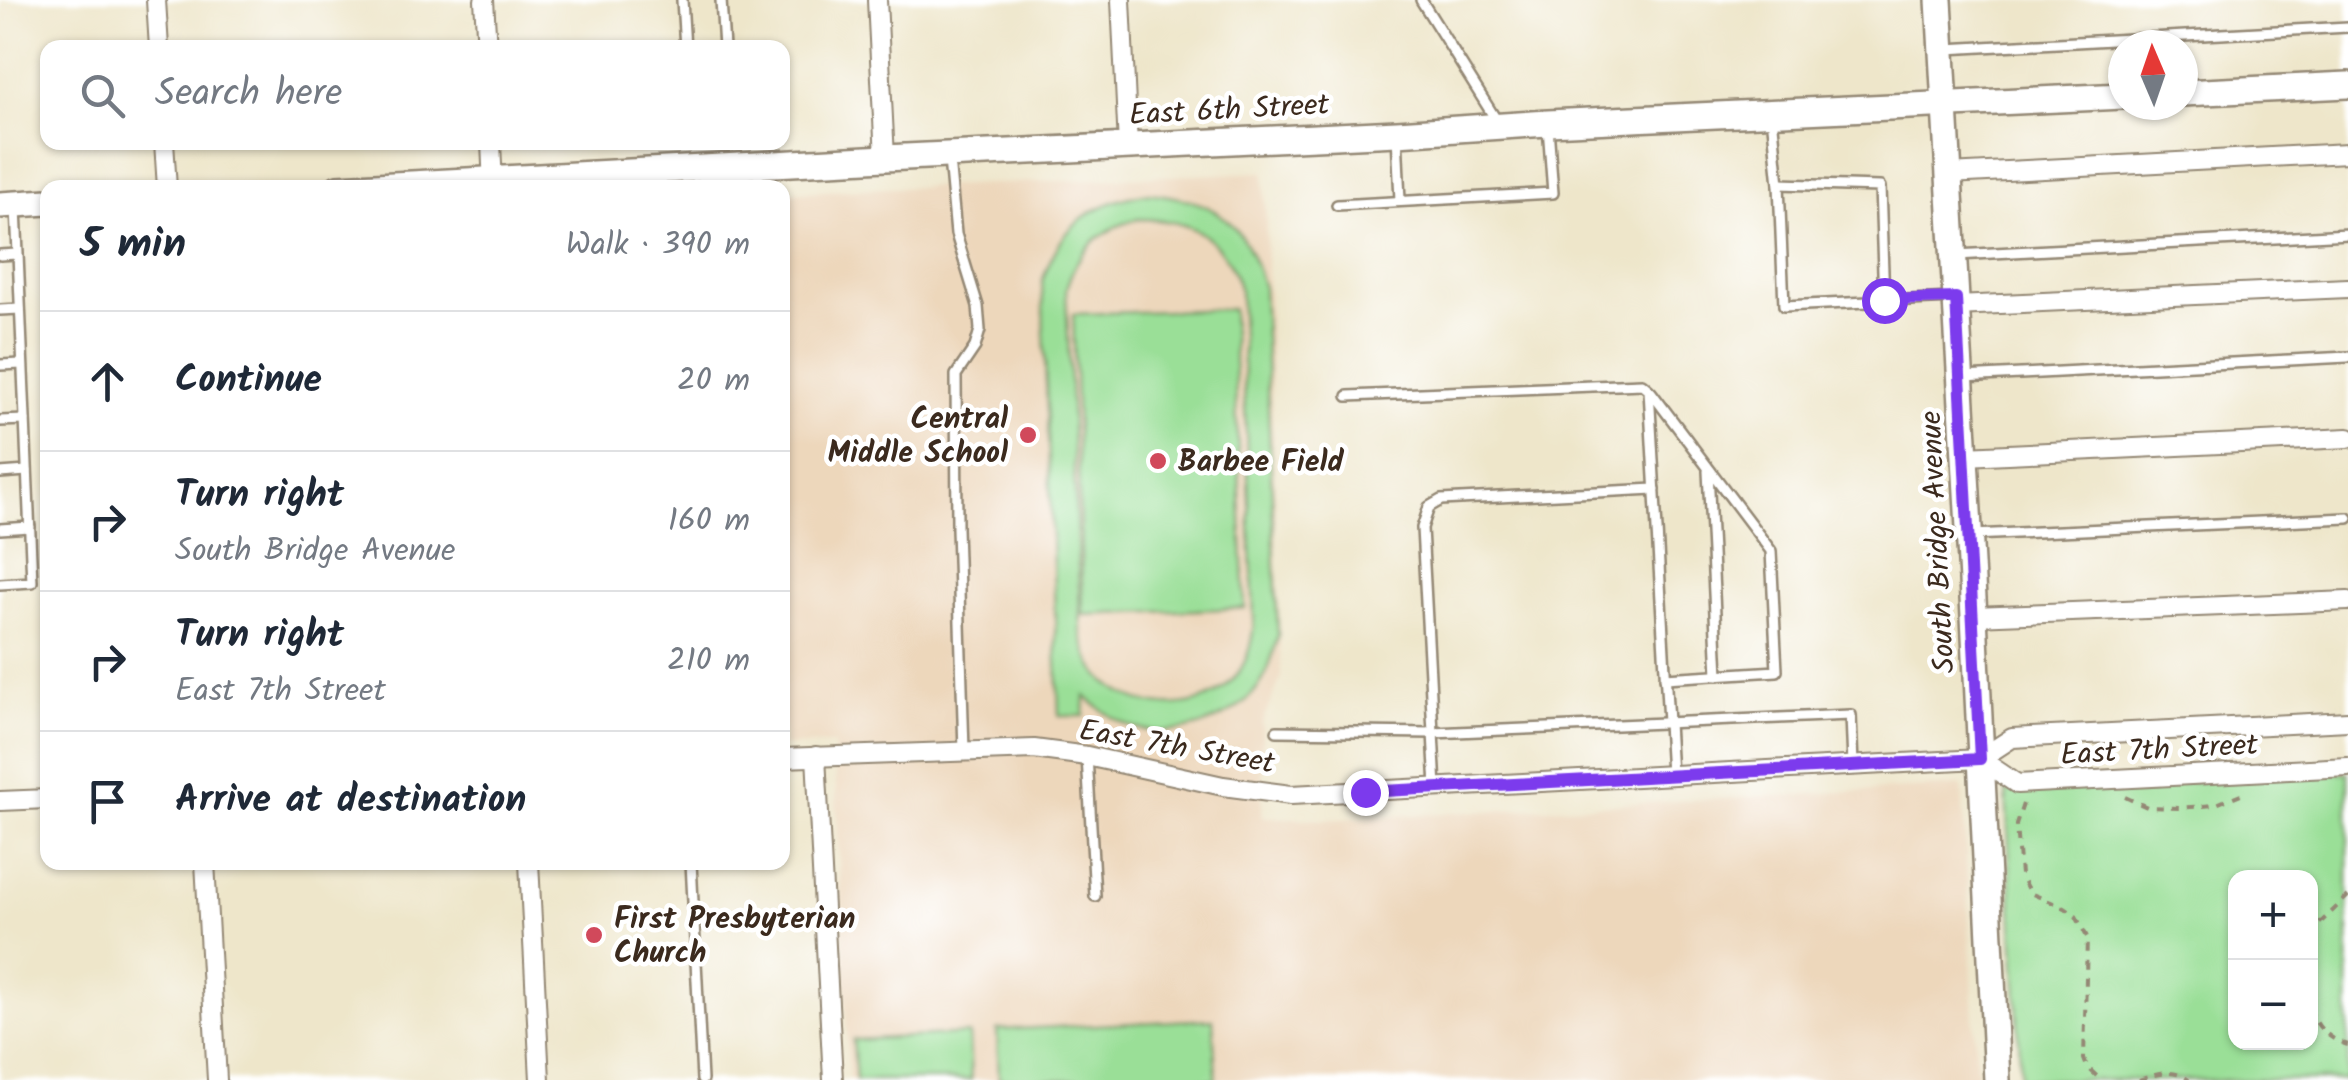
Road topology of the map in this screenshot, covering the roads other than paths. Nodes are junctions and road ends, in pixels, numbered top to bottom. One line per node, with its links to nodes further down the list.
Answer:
1 (156, 0): 10 (street)
2 (484, 0): 11 (street)
3 (682, 0): 12 (lane)
4 (721, 0): 13 (lane)
5 (876, 0): 28 (street)
6 (1121, 0): 23 (street)
7 (1421, 0): 21 (lane)
8 (1940, 0): 14 (street, South Bridge Avenue)
9 (2348, 27): 14 (lane)
10 (158, 40)
11 (486, 40)
12 (684, 40)
13 (724, 40)
14 (1942, 49): 18 (street, South Bridge Avenue)
15 (2348, 85): 16 (street)
16 (2198, 92)
17 (2108, 97): 18 (street, East 6th Street)
18 (1944, 105): 19 (street, East 6th Street); 29 (street, South Bridge Avenue)
19 (1772, 113): 20 (street, East 6th Street); 34 (lane)
20 (1548, 123): 21 (street, East 6th Street); 35 (lane)
21 (1500, 126): 22 (street, East 6th Street)
22 (1397, 133): 23 (street, East 6th Street); 35 (lane)
23 (1128, 147): 27 (street, East 6th Street)
24 (165, 150): 31 (street)
25 (491, 150): 32 (street)
26 (2348, 153): 29 (street)
27 (948, 155): 28 (street, East 6th Street); 75 (lane)
28 (885, 158): 30 (street, East 6th Street)
29 (1949, 174): 42 (street, South Bridge Avenue)
30 (758, 176): 33 (street, East 6th Street)
31 (166, 180)
32 (493, 180)
33 (626, 180)
34 (1779, 184): 44 (lane); 44 (lane)
35 (1400, 201): 38 (lane)
36 (40, 202): 37 (street)
37 (8, 204): 40 (lane)
38 (1337, 204)
39 (2348, 234): 42 (lane)
40 (18, 254): 41 (lane); 46 (lane)
41 (0, 255)
42 (1954, 255): 45 (street, South Bridge Avenue)
43 (2348, 288): 45 (street)
44 (1884, 300): 45 (lane)
45 (1956, 302): 51 (street, South Bridge Avenue)
46 (20, 309): 47 (lane); 49 (lane)
47 (0, 310)
48 (2348, 358): 51 (lane)
49 (22, 364): 50 (lane); 54 (lane)
50 (0, 365)
51 (1960, 378): 57 (street, South Bridge Avenue)
52 (1649, 390): 53 (lane); 58 (lane); 61 (lane)
53 (1348, 396)
54 (25, 420): 55 (lane); 59 (lane)
55 (0, 421)
56 (2348, 438): 57 (street)
57 (1965, 456): 65 (street, South Bridge Avenue)
58 (1708, 468): 69 (lane); 69 (lane)
59 (28, 471): 60 (lane); 63 (lane)
60 (0, 473)
61 (1655, 489): 70 (lane); 74 (lane)
62 (2348, 518): 65 (lane)
63 (30, 527): 64 (lane); 66 (lane)
64 (0, 529)
65 (1970, 536): 68 (street, South Bridge Avenue)
66 (0, 584)
67 (2348, 600): 68 (street)
68 (1974, 616): 79 (street, South Bridge Avenue)
69 (1718, 675): 70 (lane)
70 (1665, 678): 72 (lane)
71 (2348, 721): 79 (street, East 7th Street)
72 (1668, 724): 74 (lane); 80 (lane); 82 (lane)
73 (1277, 732): 74 (lane)
74 (1433, 733): 83 (lane)
75 (964, 751): 76 (street, East 7th Street); 77 (street, East 7th Street)
76 (816, 756): 78 (street, East 7th Street); 93 (street)
77 (1087, 756): 83 (street, East 7th Street); 89 (lane)
78 (790, 758)
79 (1980, 759): 80 (street, East 7th Street); 81 (street, East 7th Street); 94 (street, South Bridge Avenue)
80 (1854, 766): 82 (street, East 7th Street)
81 (2348, 767)
82 (1671, 775): 83 (street, East 7th Street)
83 (1436, 788)
84 (40, 799): 85 (street)
85 (0, 801)
86 (205, 870): 90 (street)
87 (529, 870): 91 (street)
88 (691, 870): 92 (lane)
89 (1095, 896)
90 (216, 1080)
91 (540, 1080)
92 (702, 1080)
93 (833, 1080)
94 (1997, 1080)

